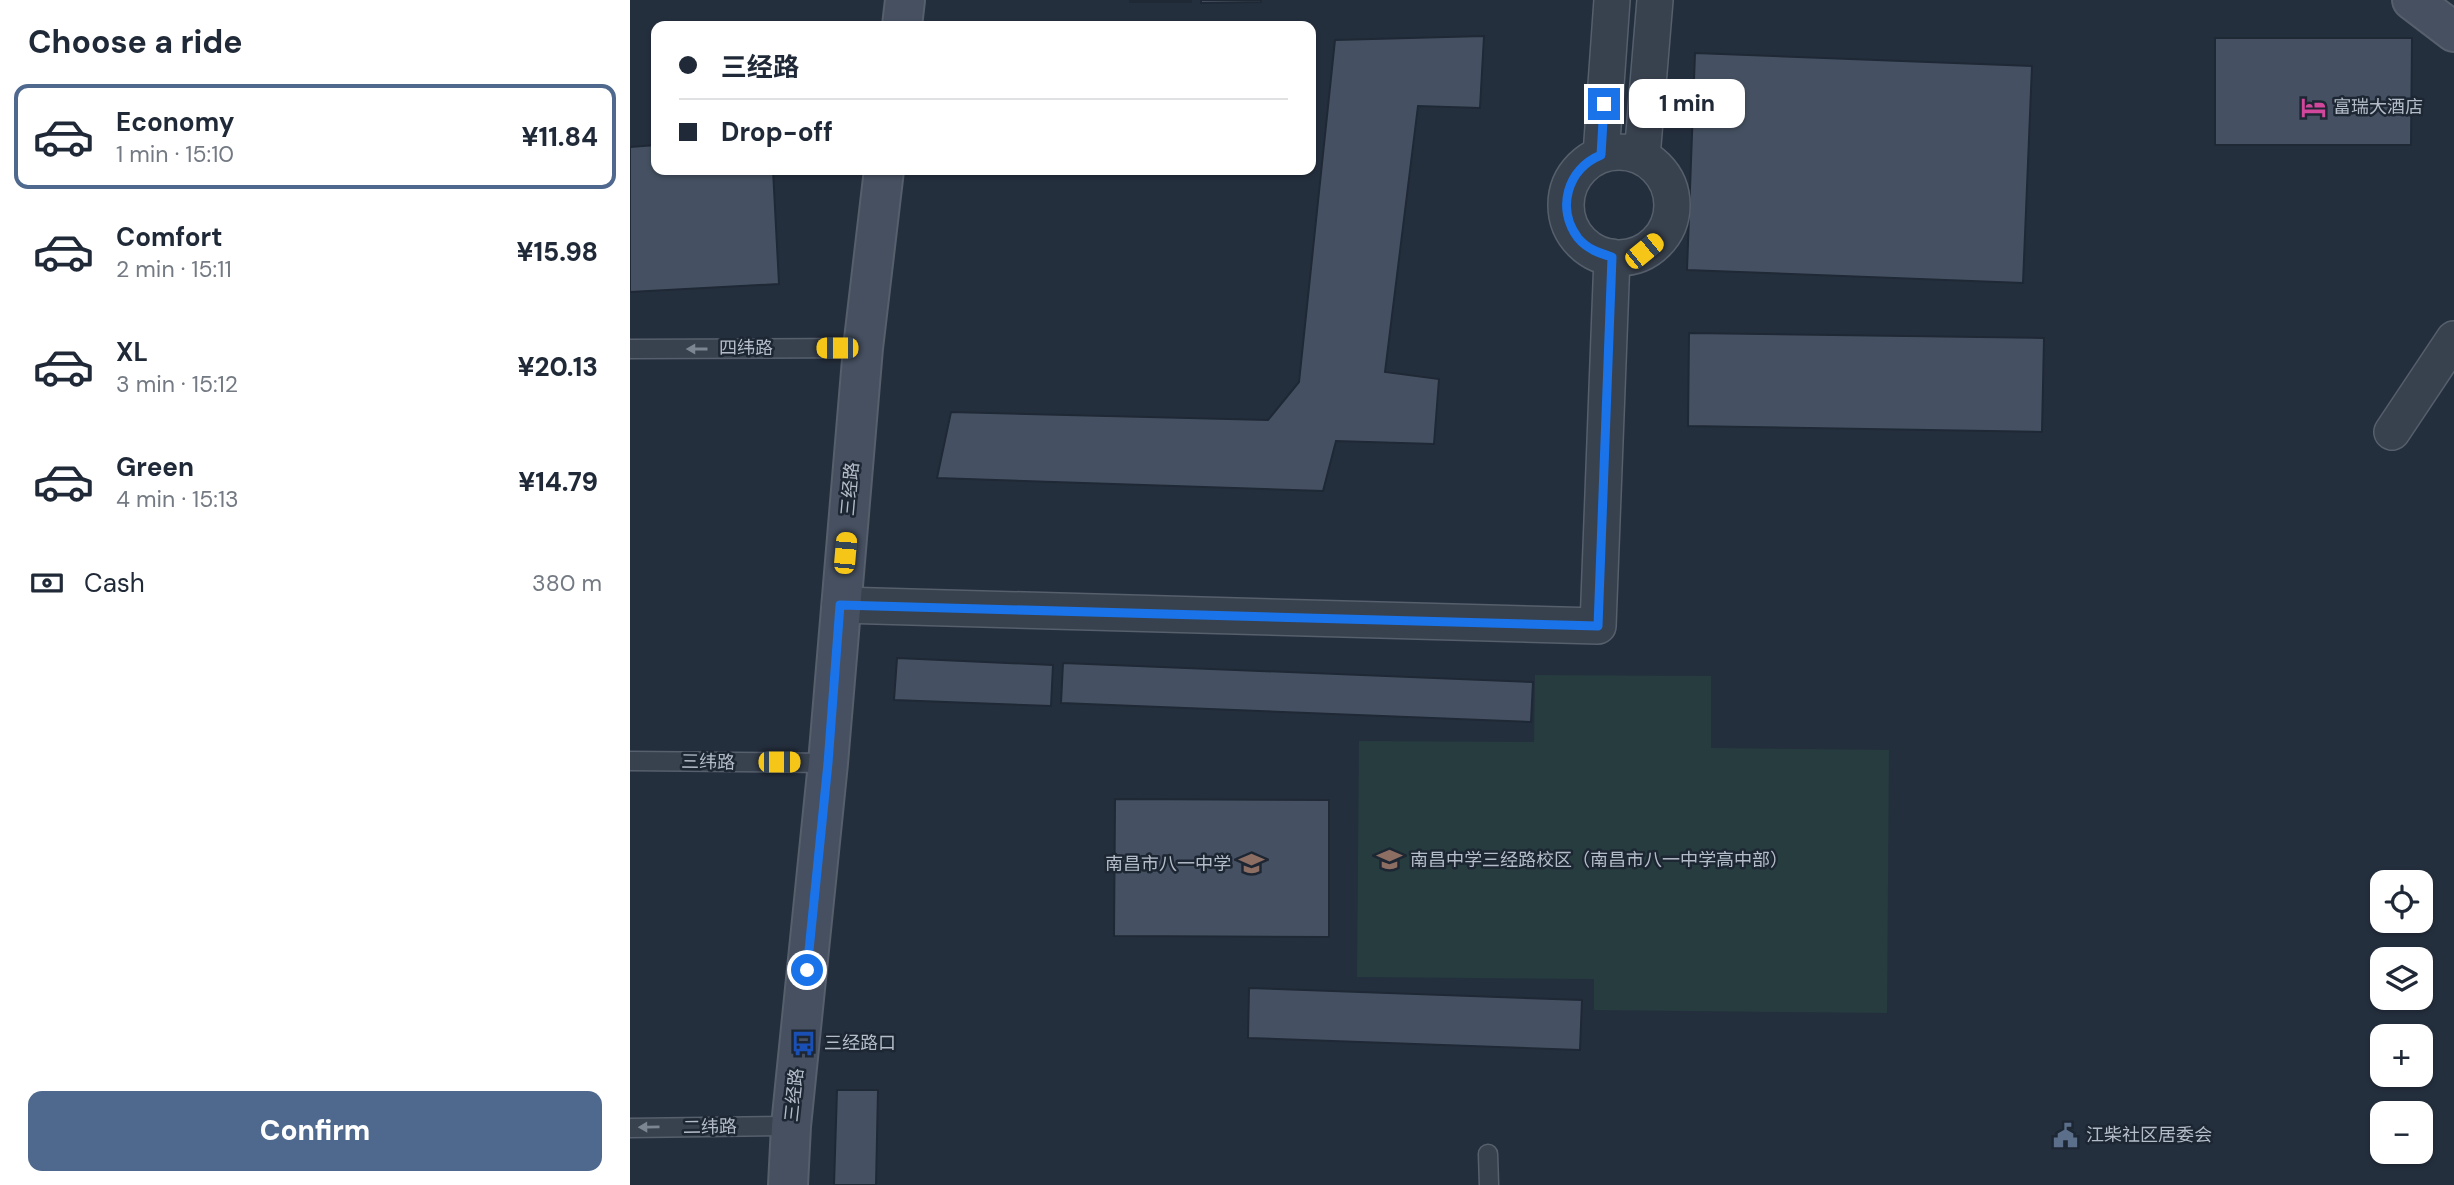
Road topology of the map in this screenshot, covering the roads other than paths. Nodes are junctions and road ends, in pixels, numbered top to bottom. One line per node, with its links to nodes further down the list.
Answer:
1 (905, 0): 5 (main road)
2 (1612, 0): 7 (street)
3 (1655, 0): 8 (street)
4 (2412, 0): 6 (main road)
5 (903, 21)
6 (2454, 32)
7 (1601, 155): 8 (street); 10 (street)
8 (1642, 157): 10 (street)
9 (883, 175): 12 (main road, 三经路)
10 (1612, 257): 15 (street)
11 (2454, 339): 14 (street)
12 (863, 348): 13 (lane, 四纬路, one-way to 13); 15 (main road, 三经路)
13 (630, 349)
14 (2392, 432)
15 (840, 605): 17 (main road, 三经路)
16 (630, 761): 17 (lane, 三纬路)
17 (828, 763): 18 (main road, 三经路)
18 (791, 1126): 19 (lane, 二纬路, one-way to 19); 21 (main road, 三经路)
19 (630, 1128)
20 (1488, 1154): 22 (lane)
21 (788, 1185)
22 (1489, 1185)

